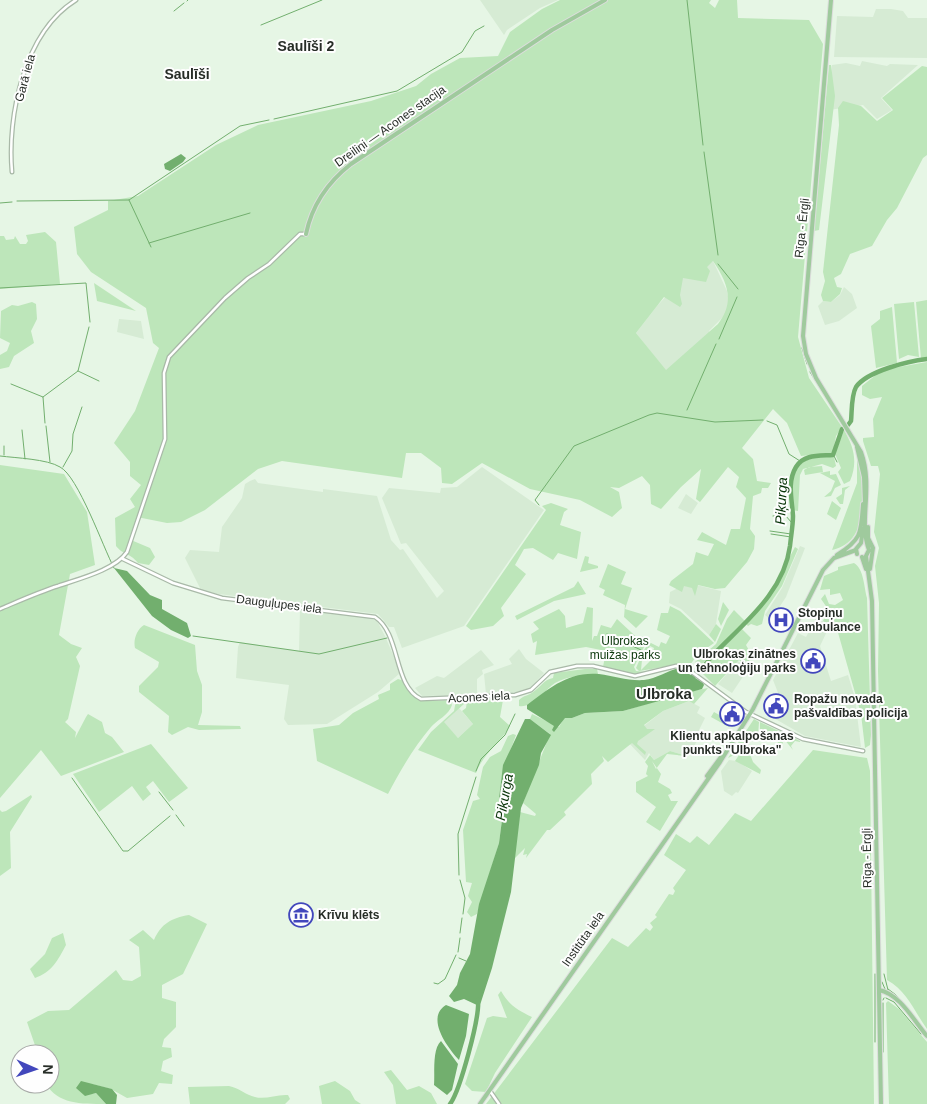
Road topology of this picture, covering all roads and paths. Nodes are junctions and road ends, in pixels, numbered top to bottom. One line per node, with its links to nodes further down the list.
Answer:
1 (76, 0): 4 (street, Garā iela)
2 (604, 0): 5 (main road, Dreiliņi — Acones stacija)
3 (831, 0): 6 (main road, Rīga - Ērgļi)
4 (12, 172)
5 (306, 234): 13 (street, Dreiliņi — Acones stacija)
6 (856, 445): 7 (main road, Rīga - Ērgļi); 8 (main road, Rīga - Ērgļi)
7 (868, 491): 10 (main road, Rīga - Ērgļi); 15 (main road)
8 (864, 499): 9 (main road, Rīga - Ērgļi); 14 (main road, Institūta iela)
9 (860, 545): 10 (main road); 11 (main road)
10 (866, 545): 12 (main road, Rīga - Ērgļi)
11 (856, 552): 12 (main road); 14 (main road)
12 (864, 557): 15 (main road, Rīga - Ērgļi); 17 (main road, Rīga - Ērgļi)
13 (123, 559): 16 (street); 18 (street, Dauguļupes iela)
14 (832, 560): 19 (main road, Institūta iela)
15 (872, 601): 17 (main road, Rīga - Ērgļi)
16 (0, 609)
17 (872, 611): 21 (main road, Rīga - Ērgļi)
18 (404, 676): 19 (street, Acones iela)
19 (750, 714): 20 (street, Acones iela); 23 (main road, Institūta iela)
20 (863, 751)
21 (879, 992): 22 (main road); 26 (main road, Rīga - Ērgļi)
22 (927, 1036)
23 (490, 1091): 24 (main road, Institūta iela); 25 (street)
24 (480, 1104)
25 (498, 1104)
26 (881, 1104)

